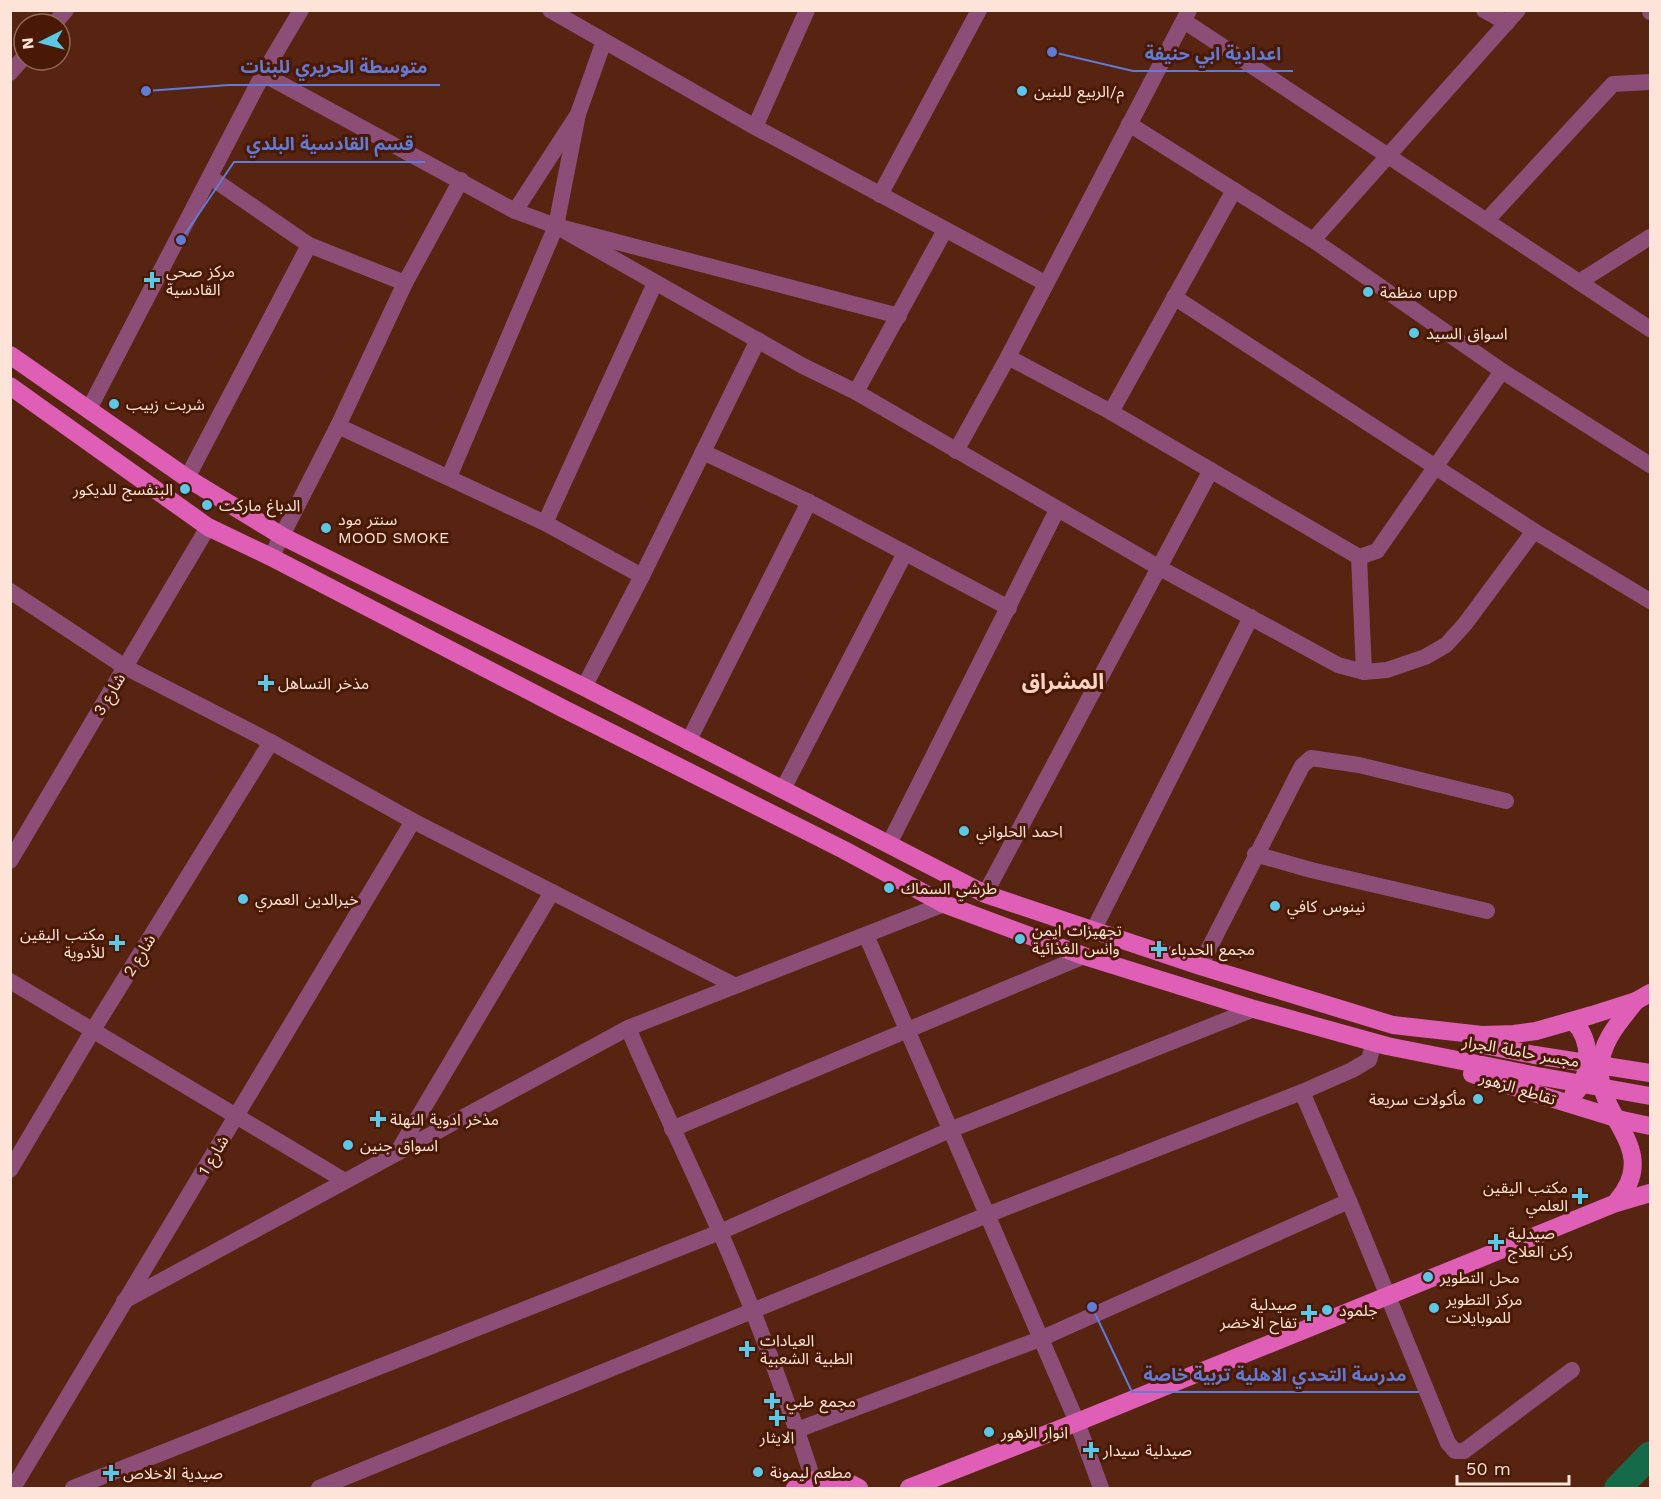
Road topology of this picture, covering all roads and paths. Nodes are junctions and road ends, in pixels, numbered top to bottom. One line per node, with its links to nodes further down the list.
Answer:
1 (302, 10): 9 (street)
2 (550, 10): 8 (street)
3 (807, 10): 13 (street)
4 (979, 10): 18 (street)
5 (1484, 10): 7 (street)
6 (1186, 16): 12 (street); 14 (street)
7 (1513, 17): 14 (street)
8 (604, 41): 11 (street); 13 (street)
9 (263, 74): 15 (street); 16 (street)
10 (1650, 82): 20 (street)
11 (578, 114): 19 (street); 21 (street)
12 (1129, 124): 17 (street); 28 (street)
13 (755, 127): 18 (street)
14 (1389, 155): 20 (street); 24 (street)
15 (210, 177): 25 (street); 39 (street)
16 (461, 180): 19 (street); 27 (street)
17 (1234, 189): 24 (street); 30 (street)
18 (880, 195): 22 (street)
19 (515, 211): 21 (street)
20 (1487, 220): 26 (street)
21 (556, 226): 29 (street); 31 (street); 48 (street)
22 (945, 230): 28 (street); 31 (street)
23 (1650, 237): 26 (street)
24 (1313, 240): 36 (street)
25 (309, 245): 27 (street); 47 (street)
26 (1580, 282): 32 (street)
27 (405, 283): 41 (street)
28 (1045, 283): 35 (street)
29 (655, 284): 33 (street); 51 (street)
30 (1174, 297): 40 (street); 45 (street)
31 (899, 316): 38 (street)
32 (1650, 329)
33 (758, 340): 38 (street); 43 (street)
34 (10, 355): 39 (main road)
35 (1008, 357): 40 (street); 42 (street)
36 (1502, 371): 44 (street); 45 (street)
37 (10, 386): 52 (main road)
38 (856, 392): 42 (street)
39 (89, 409): 47 (main road)
40 (1111, 412): 46 (street)
41 (339, 426): 48 (street); 54 (street)
42 (956, 451): 50 (street)
43 (703, 452): 49 (street); 59 (street)
44 (1650, 465)
45 (1436, 467): 53 (street); 57 (street)
46 (1211, 470): 57 (street); 58 (street)
47 (187, 477): 54 (main road)
48 (449, 477): 51 (street)
49 (808, 502): 55 (street); 68 (street)
50 (1057, 510): 58 (street); 62 (street)
51 (545, 523): 59 (street)
52 (208, 527): 56 (main road); 64 (street, شارع 3)
53 (1534, 531): 61 (street); 65 (street)
54 (282, 536): 56 (street); 66 (main road)
55 (905, 553): 62 (street); 69 (street)
56 (271, 557): 77 (main road)
57 (1359, 557): 65 (street)
58 (1158, 567): 63 (street); 76 (street)
59 (642, 576): 66 (street)
60 (10, 591): 64 (street)
61 (1650, 601)
62 (1010, 608): 72 (street)
63 (1251, 617): 65 (street); 79 (street)
64 (126, 667): 67 (street); 74 (street, شارع 3)
65 (1364, 672)
66 (584, 687): 68 (main road)
67 (271, 742): 71 (street); 91 (street, شارع 2)
68 (687, 742): 69 (main road)
69 (783, 789): 72 (main road)
70 (1506, 801): 73 (street)
71 (413, 821): 75 (street); 97 (street, شارع 1)
72 (889, 843): 76 (main road)
73 (1255, 854): 78 (street); 82 (street)
74 (10, 861)
75 (552, 892): 84 (street); 102 (street)
76 (986, 894): 79 (main road)
77 (944, 904): 80 (street); 81 (main road)
78 (1487, 911)
79 (1093, 930): 82 (main road)
80 (866, 935): 84 (street); 90 (street)
81 (1084, 956): 86 (main road); 90 (street)
82 (1200, 966): 88 (main road)
83 (10, 981): 91 (street)
84 (734, 985): 89 (street)
85 (1643, 997): 87 (main road); 98 (main road)
86 (1254, 1009): 92 (main road); 101 (street)
87 (1573, 1021): 88 (main road); 96 (main road)
88 (1393, 1025): 93 (main road, مجسر حاملة الجرار, bridge)
89 (627, 1028): 100 (street); 102 (street)
90 (906, 1029): 100 (street); 101 (street)
91 (93, 1030): 97 (street); 103 (street, شارع 2)
92 (1380, 1044): 94 (street); 95 (main road, مجسر حاملة الجرار, bridge); 96 (main road, تقاطع الزهور)
93 (1650, 1073)
94 (1302, 1092): 106 (street); 108 (street)
95 (1650, 1096)
96 (1561, 1101): 98 (main road, تقاطع الزهور)
97 (237, 1116): 104 (street); 111 (street, شارع 1)
98 (1622, 1120): 99 (main road, تقاطع الزهور); 107 (main road)
99 (1650, 1126)
100 (672, 1129): 109 (street)
101 (950, 1130): 108 (street); 109 (street)
102 (398, 1151): 104 (street)
103 (10, 1170)
104 (345, 1181): 111 (street)
105 (1650, 1193): 107 (main road)
106 (1350, 1201): 110 (street); 113 (street)
107 (1616, 1203): 110 (main road)
108 (987, 1215): 112 (street); 113 (street)
109 (720, 1232): 112 (street); 119 (street)
110 (1388, 1294): 114 (street); 115 (main road)
111 (124, 1301): 118 (street, شارع 1)
112 (752, 1311): 116 (street); 120 (street)
113 (1040, 1338): 115 (street); 116 (street)
114 (1572, 1370)
115 (1077, 1422): 123 (main road); 124 (street)
116 (797, 1430): 117 (street)
117 (813, 1479): 121 (main road); 122 (main road)
118 (13, 1488)
119 (73, 1488)
120 (319, 1488)
121 (795, 1488)
122 (859, 1488)
123 (909, 1488)
124 (1101, 1488)

